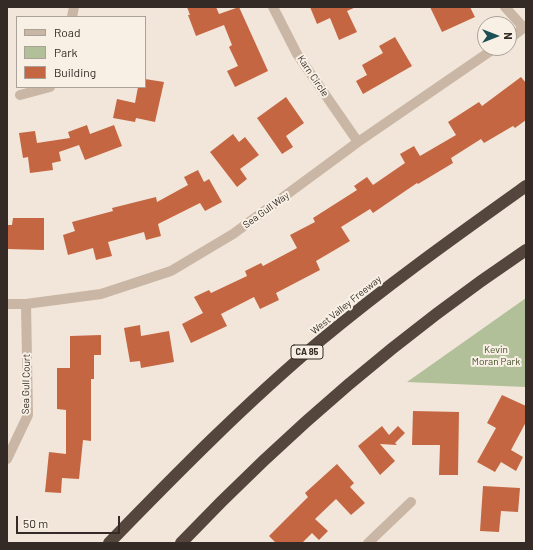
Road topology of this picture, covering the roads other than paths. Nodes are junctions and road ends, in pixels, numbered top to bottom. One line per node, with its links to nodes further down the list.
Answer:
1 (274, 7): 7 (street, Karn Circle)
2 (505, 7): 3 (street)
3 (525, 27)
4 (484, 56): 7 (street, Sea Gull Way)
5 (46, 88): 6 (street)
6 (20, 95)
7 (358, 142): 11 (street, Sea Gull Way)
8 (526, 186): 14 (highway, West Valley Freeway / CA 85)
9 (526, 250): 15 (highway)
10 (7, 304): 11 (street, Sea Gull Way)
11 (26, 304): 12 (street, Sea Gull Court)
12 (7, 459)
13 (411, 502): 16 (street)
14 (109, 543)
15 (181, 543)
16 (368, 543)

